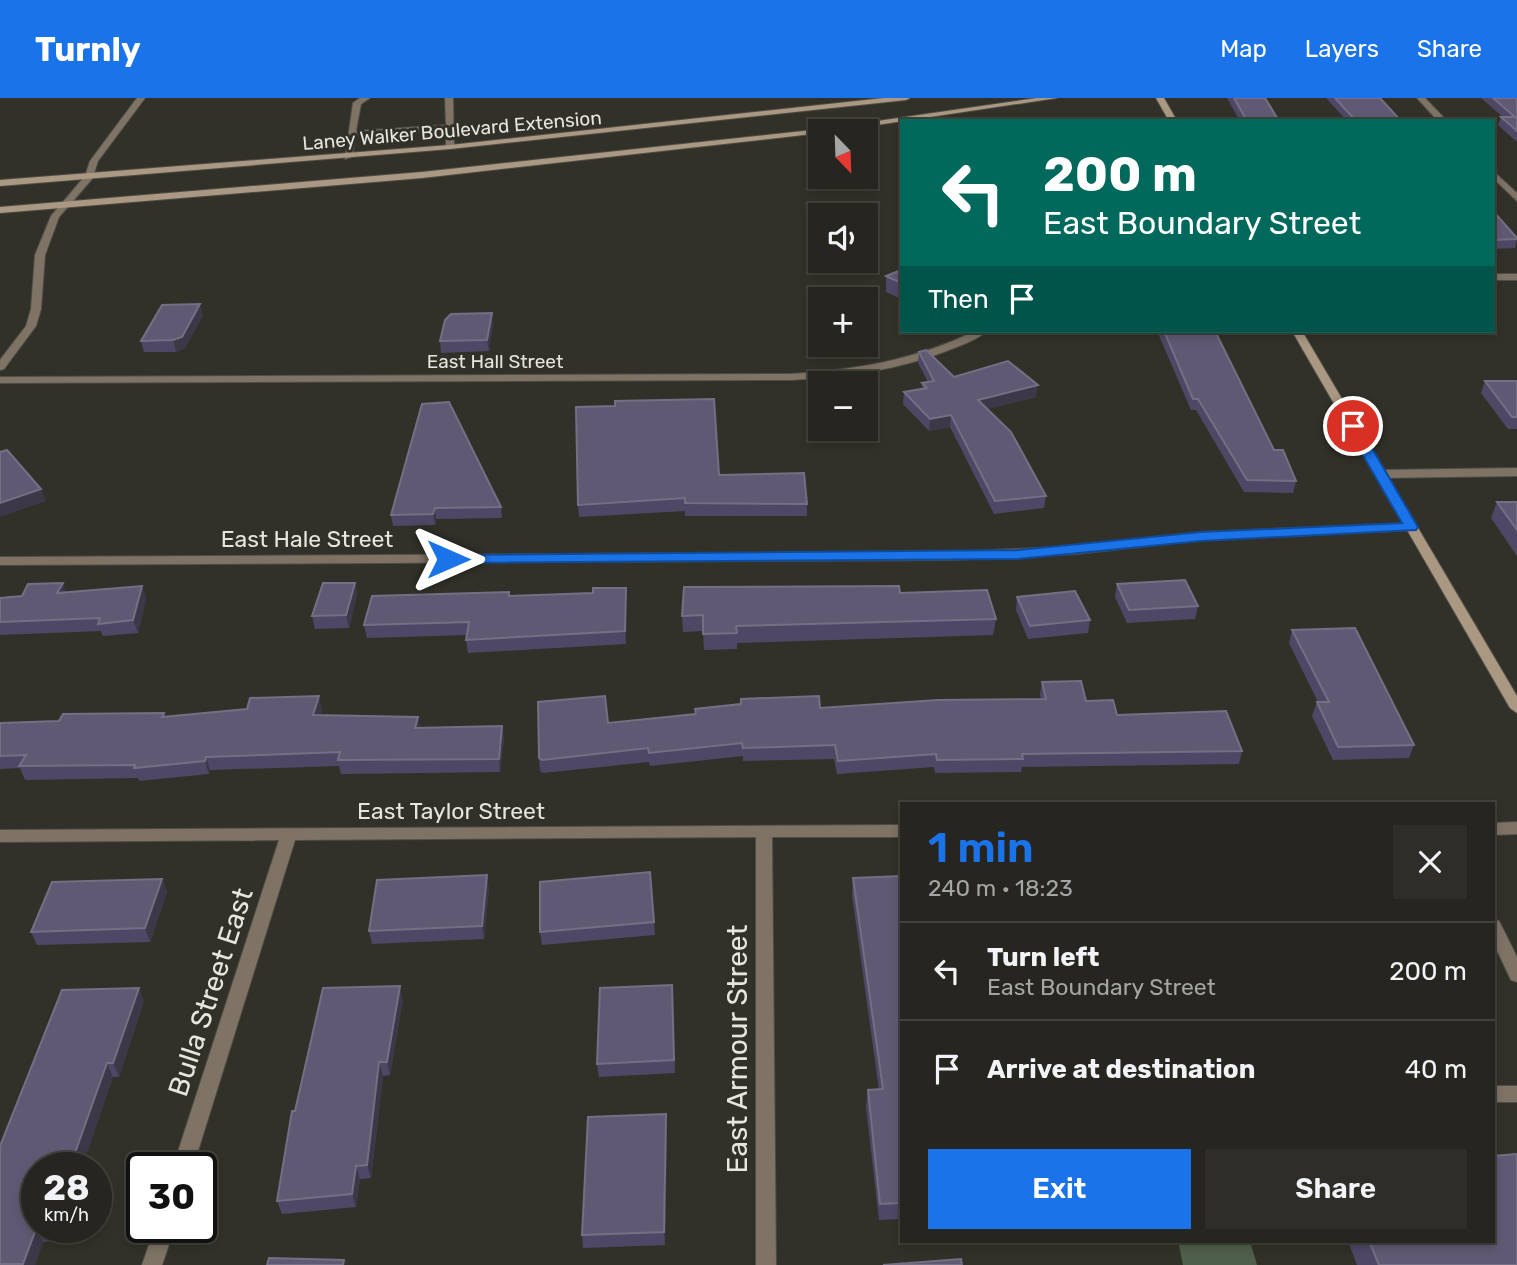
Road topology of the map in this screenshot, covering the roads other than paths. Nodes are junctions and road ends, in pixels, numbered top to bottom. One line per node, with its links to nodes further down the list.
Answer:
1 (141, 98): 22 (street)
2 (366, 98): 16 (street)
3 (449, 98): 14 (street)
4 (906, 98): 8 (main road, Laney Walker Boulevard Extension)
5 (1053, 98): 9 (main road, Laney Walker Boulevard Extension)
6 (1160, 98): 10 (main road)
7 (1422, 98): 11 (street)
8 (736, 118): 17 (main road); 18 (main road, Laney Walker Boulevard Extension)
9 (905, 119)
10 (1172, 119)
11 (1441, 119)
12 (900, 120): 13 (main road, Laney Walker Boulevard Extension)
13 (878, 123)
14 (450, 127): 16 (street); 18 (street)
15 (808, 133): 17 (main road, Laney Walker Boulevard Extension)
16 (352, 134): 20 (street)
17 (756, 140): 23 (main road, Laney Walker Boulevard Extension)
18 (450, 147): 19 (main road, Laney Walker Boulevard Extension)
19 (394, 152): 20 (main road, Laney Walker Boulevard Extension); 23 (main road)
20 (348, 157): 22 (main road, Laney Walker Boulevard Extension)
21 (1495, 175): 25 (street)
22 (89, 177): 24 (main road, Laney Walker Boulevard Extension); 26 (street)
23 (398, 178): 26 (main road, Laney Walker Boulevard Extension)
24 (0, 183)
25 (1517, 198)
26 (62, 205): 27 (main road, Laney Walker Boulevard Extension); 32 (street)
27 (0, 210)
28 (1495, 277): 29 (street)
29 (1517, 277)
30 (978, 333): 33 (street, East Hall Street)
31 (1298, 333): 35 (main road)
32 (0, 367)
33 (0, 380)
34 (1517, 472): 35 (street)
35 (1381, 474): 36 (main road)
36 (1411, 527): 37 (street, East Hale Street); 38 (main road)
37 (0, 561)
38 (1517, 708)
39 (1517, 828): 40 (street)
40 (1495, 829)
41 (900, 831): 42 (street, East Taylor Street)
42 (764, 832): 43 (street, East Taylor Street); 52 (street, East Armour Street)
43 (289, 834): 44 (street, East Taylor Street); 49 (street, Bulla Street East)
44 (0, 836)
45 (1495, 929): 46 (street)
46 (1517, 975)
47 (1495, 1094): 48 (street)
48 (1517, 1094)
49 (188, 1152)
50 (160, 1243): 51 (street)
51 (152, 1265)
52 (766, 1265)

